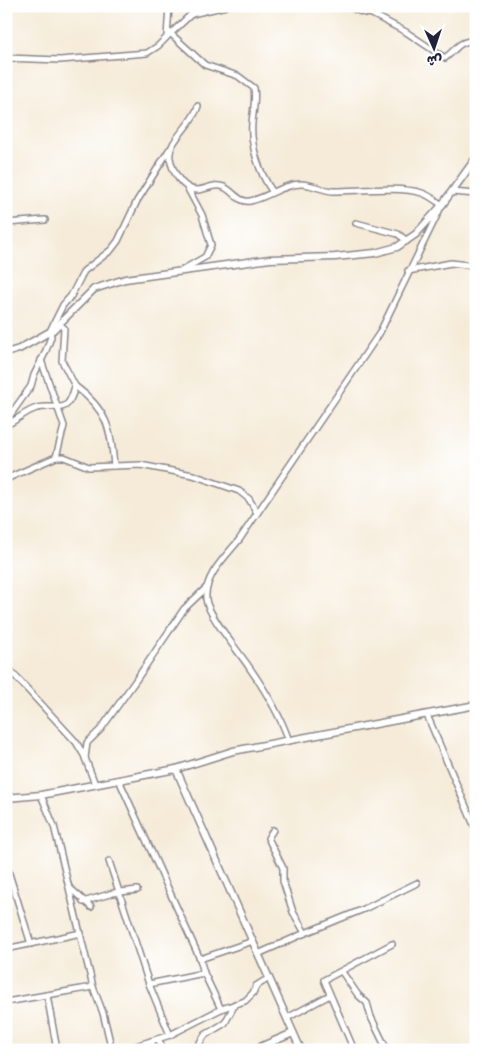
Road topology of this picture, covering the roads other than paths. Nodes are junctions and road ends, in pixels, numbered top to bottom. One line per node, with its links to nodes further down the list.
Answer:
1 (169, 6): 8 (street)
2 (200, 6): 7 (street)
3 (226, 6): 7 (street)
4 (348, 6): 6 (street)
5 (390, 6): 6 (street)
6 (372, 14): 9 (street)
7 (189, 16): 8 (street)
8 (169, 35): 10 (street); 15 (street)
9 (476, 40)
10 (6, 58)
11 (198, 106): 12 (street)
12 (170, 147): 14 (street); 27 (street)
13 (476, 158): 16 (street)
14 (186, 186): 15 (street); 24 (street)
15 (272, 191): 18 (street)
16 (452, 192): 17 (street); 18 (street)
17 (476, 194)
18 (442, 205): 22 (street); 25 (street)
19 (45, 220): 20 (street)
20 (6, 223)
21 (356, 223): 22 (street)
22 (408, 241): 24 (street)
23 (476, 266): 25 (street)
24 (184, 269): 26 (street)
25 (408, 270): 37 (street)
26 (59, 324): 27 (street); 30 (street)
27 (50, 331): 28 (street); 29 (street)
28 (6, 353)
29 (41, 360): 31 (street); 32 (street)
30 (75, 386): 31 (street); 35 (street)
31 (57, 408): 33 (street); 34 (street)
32 (6, 421)
33 (6, 425)
34 (56, 457): 35 (street); 36 (street)
35 (114, 466): 37 (street)
36 (6, 479)
37 (257, 513): 38 (street)
38 (207, 587): 42 (street); 43 (street)
39 (6, 666): 43 (street)
40 (476, 705): 41 (street)
41 (427, 715): 42 (street); 50 (street)
42 (290, 741): 44 (street)
43 (85, 758): 46 (street)
44 (176, 769): 45 (street); 61 (street)
45 (119, 780): 46 (street); 66 (street)
46 (94, 784): 47 (street)
47 (41, 795): 48 (street); 54 (street)
48 (6, 798)
49 (273, 830): 60 (street)
50 (476, 830)
51 (110, 861): 56 (street)
52 (6, 864): 62 (street)
53 (417, 883): 60 (street)
54 (69, 886): 57 (street); 59 (street)
55 (137, 890): 56 (street)
56 (119, 892): 57 (street); 70 (street)
57 (83, 902): 58 (street)
58 (91, 907)
59 (80, 933): 62 (street); 71 (street)
60 (305, 933): 65 (street)
61 (253, 941): 65 (street); 66 (street)
62 (31, 944): 64 (street)
63 (392, 944): 68 (street)
64 (6, 949)
65 (258, 954): 69 (street)
66 (200, 959): 67 (street)
67 (203, 971): 70 (street); 76 (street)
68 (342, 972): 73 (street); 91 (street)
69 (269, 978): 75 (street); 77 (street)
70 (149, 984): 79 (street)
71 (93, 987): 72 (street); 83 (street)
72 (47, 995): 74 (street); 82 (street)
73 (330, 995): 77 (street); 90 (street)
74 (6, 1002)
75 (235, 1004): 76 (street); 87 (street)
76 (221, 1009): 79 (street)
77 (287, 1018): 78 (street)
78 (294, 1033): 88 (street); 89 (street)
79 (170, 1035): 80 (street)
80 (158, 1039): 81 (street); 86 (street)
81 (151, 1041): 84 (street); 85 (street)
82 (57, 1050)
83 (112, 1050)
84 (122, 1050)
85 (154, 1050)
86 (164, 1050)
87 (195, 1050)
88 (253, 1050)
89 (301, 1050)
90 (354, 1050)
91 (387, 1050)

